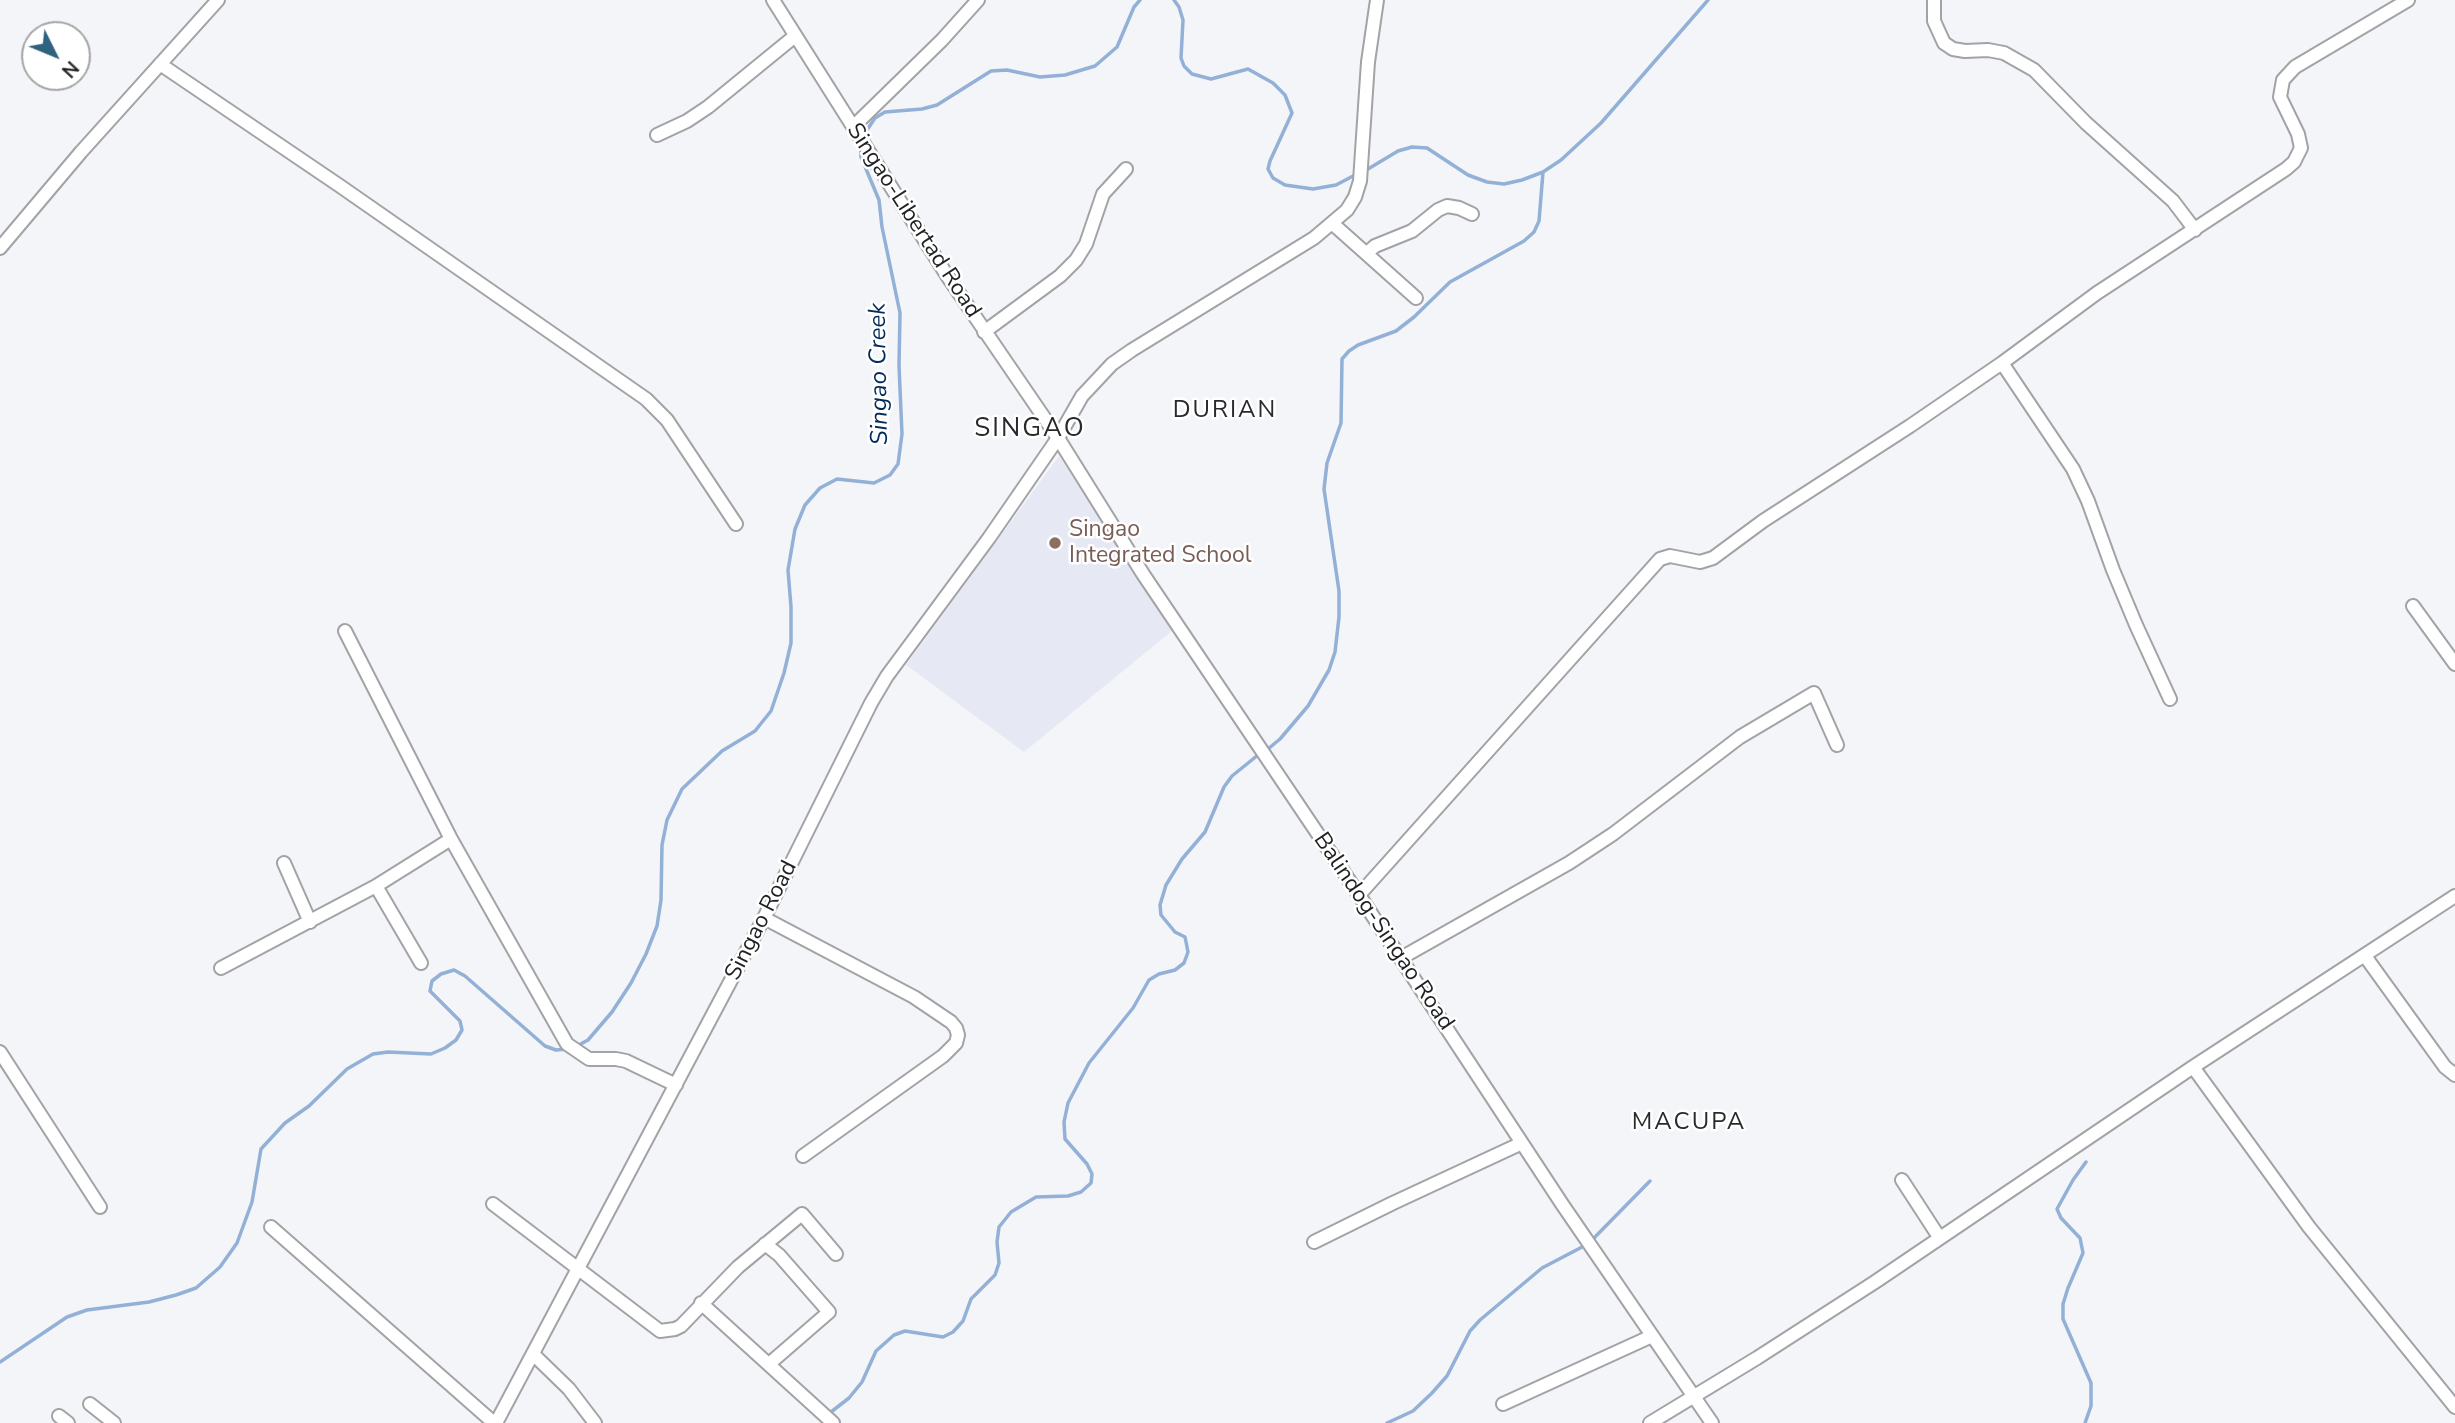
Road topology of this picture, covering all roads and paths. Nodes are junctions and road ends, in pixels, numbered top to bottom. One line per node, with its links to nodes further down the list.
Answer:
1 (218, 0): 8 (street)
2 (774, 0): 7 (street, Singao-Libertad Road)
3 (978, 0): 9 (street)
4 (1377, 0): 13 (street, Singao Road)
5 (1934, 0): 14 (street)
6 (2408, 0): 14 (street)
7 (795, 36): 9 (street, Singao-Libertad Road); 10 (street)
8 (160, 64): 15 (street); 21 (street)
9 (853, 127): 18 (street, Singao-Libertad Road)
10 (657, 135)
11 (1126, 169): 18 (street)
12 (1472, 214): 16 (street)
13 (1333, 224): 16 (street); 20 (street, Singao Road)
14 (2195, 230): 19 (street)
15 (0, 248)
16 (1367, 253): 17 (street)
17 (1416, 298)
18 (984, 332): 20 (street, Singao-Libertad Road)
19 (2002, 363): 25 (street); 30 (street)
20 (1058, 438): 30 (street, Balindog-Singao Road); 32 (street, Singao Road)
21 (736, 524)
22 (2413, 606): 24 (street)
23 (345, 631): 27 (street)
24 (2455, 664)
25 (2171, 699)
26 (1837, 744): 35 (street)
27 (451, 839): 29 (street); 41 (street)
28 (284, 863): 33 (street)
29 (376, 886): 33 (street); 36 (street)
30 (1359, 895): 35 (street, Balindog-Singao Road)
31 (2455, 896): 34 (street)
32 (764, 918): 41 (street, Singao Road); 43 (street)
33 (310, 922): 37 (street)
34 (2365, 956): 39 (street); 40 (street)
35 (1401, 958): 42 (street, Balindog-Singao Road)
36 (421, 963)
37 (221, 968)
38 (0, 1052): 46 (street)
39 (2193, 1067): 48 (street); 60 (street)
40 (2455, 1075)
41 (676, 1085): 52 (street, Singao Road)
42 (1522, 1143): 49 (street); 54 (street, Balindog-Singao Road)
43 (803, 1156)
44 (1902, 1181): 48 (street)
45 (493, 1204): 52 (street)
46 (100, 1208)
47 (271, 1227): 62 (street)
48 (1938, 1237): 57 (street)
49 (1314, 1242)
50 (765, 1244): 51 (street); 53 (street); 56 (street)
51 (836, 1254)
52 (580, 1267): 53 (street); 55 (street, Singao Road)
53 (701, 1303): 56 (street)
54 (1652, 1336): 57 (street, Balindog-Singao Road); 59 (street)
55 (533, 1354): 62 (street, Singao Road); 63 (street)
56 (769, 1364): 64 (street)
57 (1694, 1397): 65 (street); 66 (street, Balindog-Singao Road)
58 (90, 1404): 61 (street)
59 (1503, 1405)
60 (2455, 1407)
61 (114, 1423)
62 (495, 1423)
63 (595, 1423)
64 (833, 1423)
65 (1650, 1423)
66 (1712, 1423)

